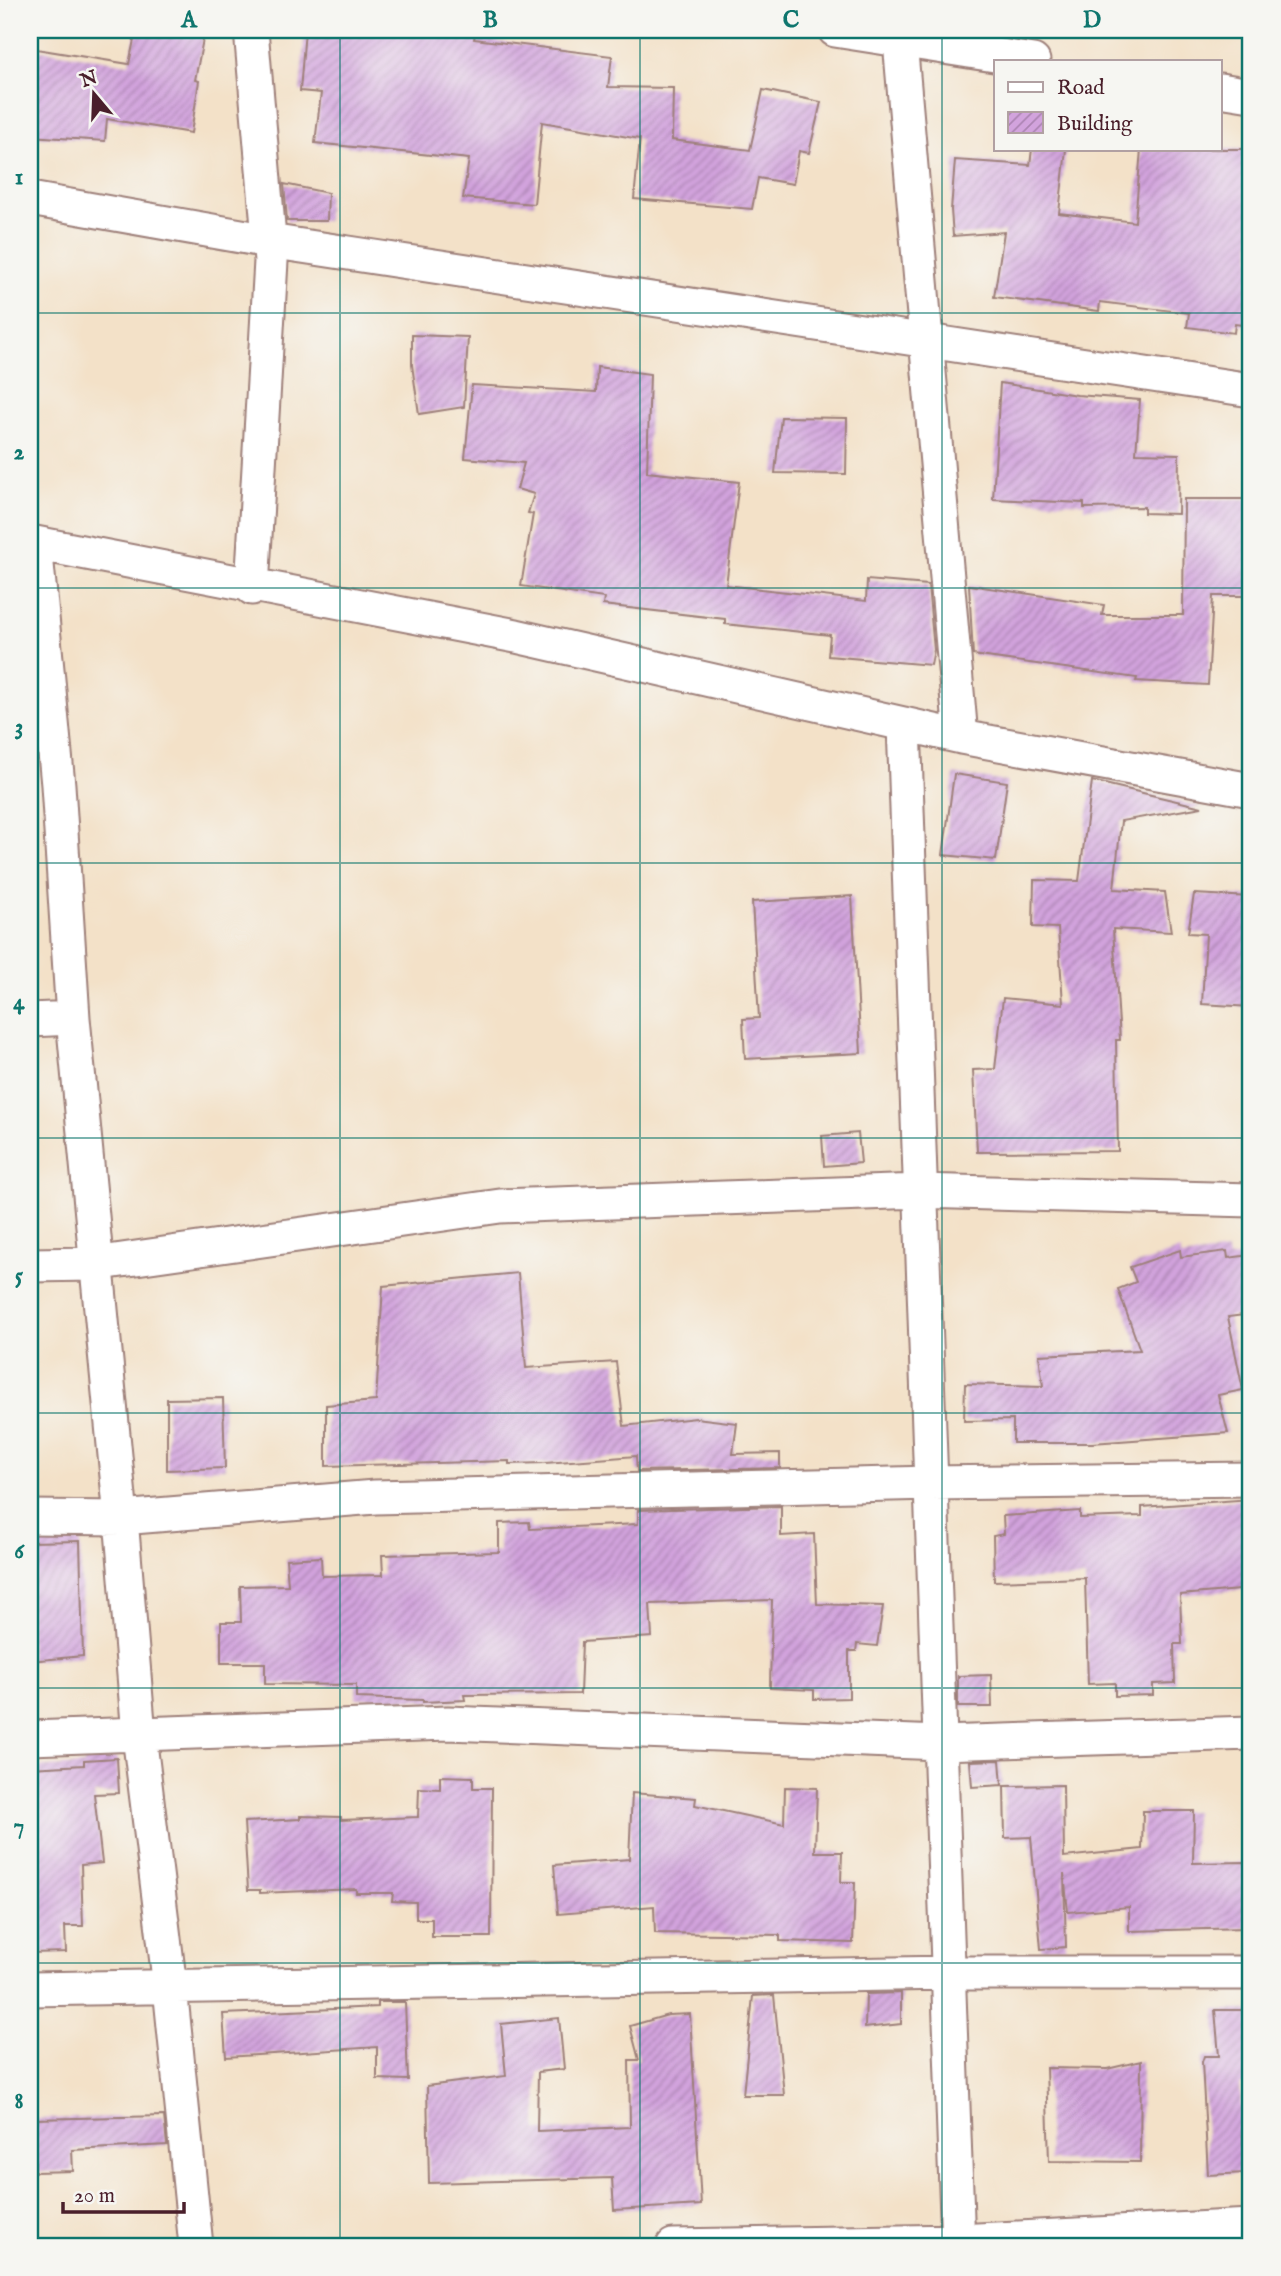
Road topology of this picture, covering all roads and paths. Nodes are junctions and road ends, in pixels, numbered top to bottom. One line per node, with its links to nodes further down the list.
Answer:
1 (251, 30): 8 (street)
2 (835, 30): 3 (street)
3 (899, 35): 4 (street); 9 (street)
4 (1028, 60)
5 (1222, 90): 6 (street)
6 (1251, 95)
7 (30, 199): 8 (street)
8 (270, 242): 9 (street); 12 (street)
9 (926, 341): 10 (street); 14 (street)
10 (1251, 390)
11 (32, 543): 12 (street); 15 (street)
12 (252, 587): 13 (street)
13 (904, 724): 14 (street); 19 (street)
14 (961, 737): 16 (street)
15 (44, 786): 17 (street)
16 (1251, 790)
17 (73, 1018): 18 (street); 21 (street)
18 (30, 1020)
19 (920, 1191): 20 (street); 21 (street); 24 (street)
20 (1251, 1200)
21 (94, 1264): 22 (street); 26 (street)
22 (30, 1265)
23 (1251, 1479): 24 (street)
24 (931, 1483): 26 (street); 30 (street)
25 (30, 1517): 26 (street)
26 (121, 1518): 28 (street)
27 (1251, 1733): 30 (street)
28 (139, 1735): 29 (street); 30 (street); 33 (street)
29 (30, 1738)
30 (940, 1743): 31 (street)
31 (948, 1973): 32 (street); 33 (street); 36 (street)
32 (1251, 1973)
33 (170, 1987): 34 (street); 37 (street)
34 (30, 1989)
35 (1251, 2226): 36 (street)
36 (958, 2244): 38 (street)
37 (196, 2246)
38 (673, 2246)

